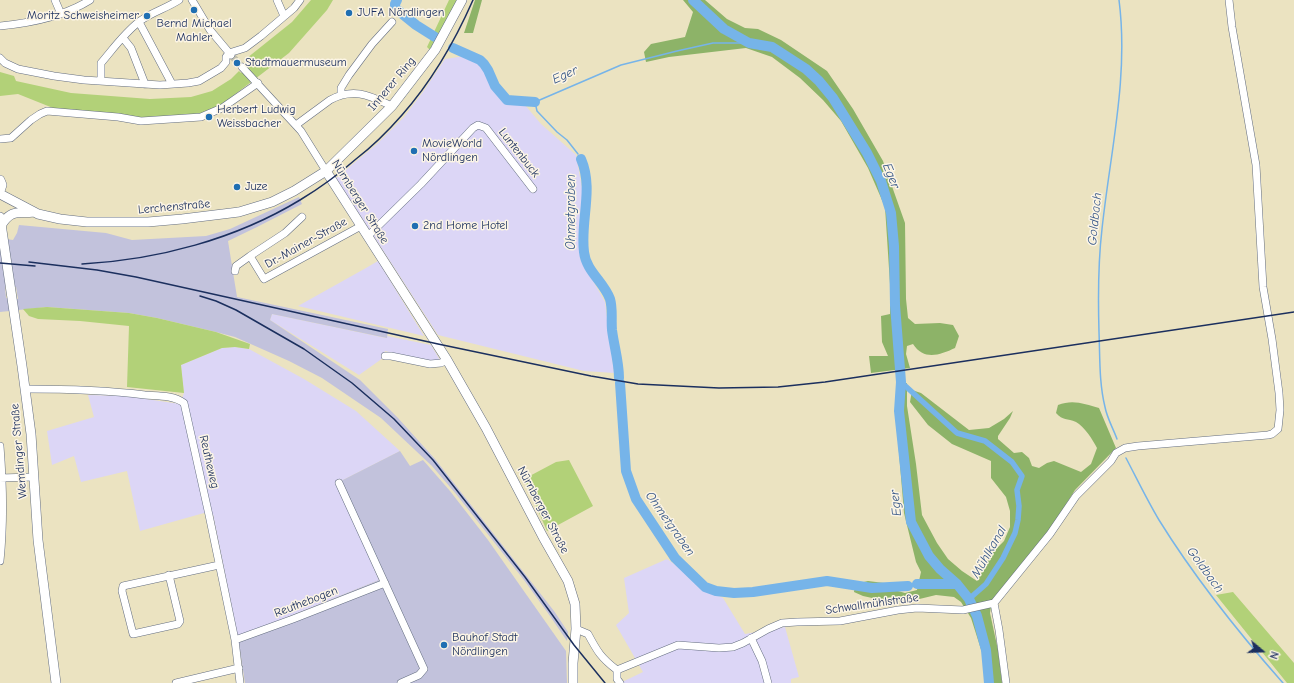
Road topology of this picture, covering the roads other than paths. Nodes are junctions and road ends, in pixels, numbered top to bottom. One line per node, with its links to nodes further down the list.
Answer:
1 (55, 0): 9 (street)
2 (90, 0): 9 (street)
3 (179, 0): 11 (street)
4 (192, 0): 15 (street)
5 (277, 0): 10 (street)
6 (300, 0): 10 (street)
7 (462, 0): 23 (main road, Innerer Ring)
8 (1228, 0): 47 (street)
9 (61, 14): 13 (street)
10 (284, 16): 15 (street)
11 (139, 22): 14 (street); 21 (street)
12 (392, 22): 22 (street)
13 (0, 26)
14 (122, 38): 18 (street); 20 (street)
15 (230, 54): 21 (street)
16 (0, 58): 18 (street)
17 (242, 67): 19 (street, Nürnberger Straße)
18 (101, 80): 20 (street)
19 (258, 83): 24 (street, Nürnberger Straße); 25 (street)
20 (145, 84): 21 (street)
21 (172, 84)
22 (341, 95): 23 (street); 24 (street)
23 (392, 106): 26 (main road, Innerer Ring)
24 (296, 125): 26 (street, Nürnberger Straße)
25 (0, 139)
26 (326, 171): 29 (main road, Lerchenstraße); 32 (main road, Nürnberger Straße)
27 (0, 188): 29 (main road, Lerchenstraße)
28 (533, 189): 33 (street, Luntenbuck)
29 (34, 212): 31 (main road)
30 (302, 217): 34 (street, Dr.-Mainer-Straße)
31 (1, 221): 38 (main road, Wemdinger Straße)
32 (361, 226): 33 (main road, Nürnberger Straße); 34 (street, Dr.-Mainer-Straße)
33 (368, 236): 37 (main road, Nürnberger Straße)
34 (250, 256): 35 (street, Dr.-Mainer-Straße)
35 (235, 271)
36 (385, 356): 37 (street)
37 (447, 360): 48 (main road, Nürnberger Straße)
38 (25, 389): 40 (main road, Wemdinger Straße); 44 (street, Reutheweg)
39 (0, 446): 41 (street)
40 (33, 477): 41 (street); 53 (main road, Wemdinger Straße)
41 (1, 478): 43 (street)
42 (339, 483): 46 (street)
43 (0, 560)
44 (219, 565): 45 (street); 50 (street, Reutheweg)
45 (169, 575): 45 (street)
46 (385, 583): 50 (street, Reuthebogen); 56 (street)
47 (990, 604): 49 (street, Schwallmühlstraße); 60 (street)
48 (576, 629): 52 (street); 57 (main road, Nürnberger Straße)
49 (751, 638): 52 (street, Schwallmühlstraße); 59 (street)
50 (235, 640): 51 (street, Reutheweg)
51 (239, 668): 54 (street); 55 (street, Reutheweg)
52 (617, 670): 58 (street)
53 (56, 683)
54 (176, 683)
55 (240, 683)
56 (401, 683)
57 (573, 683)
58 (620, 683)
59 (768, 683)
60 (1006, 683)

